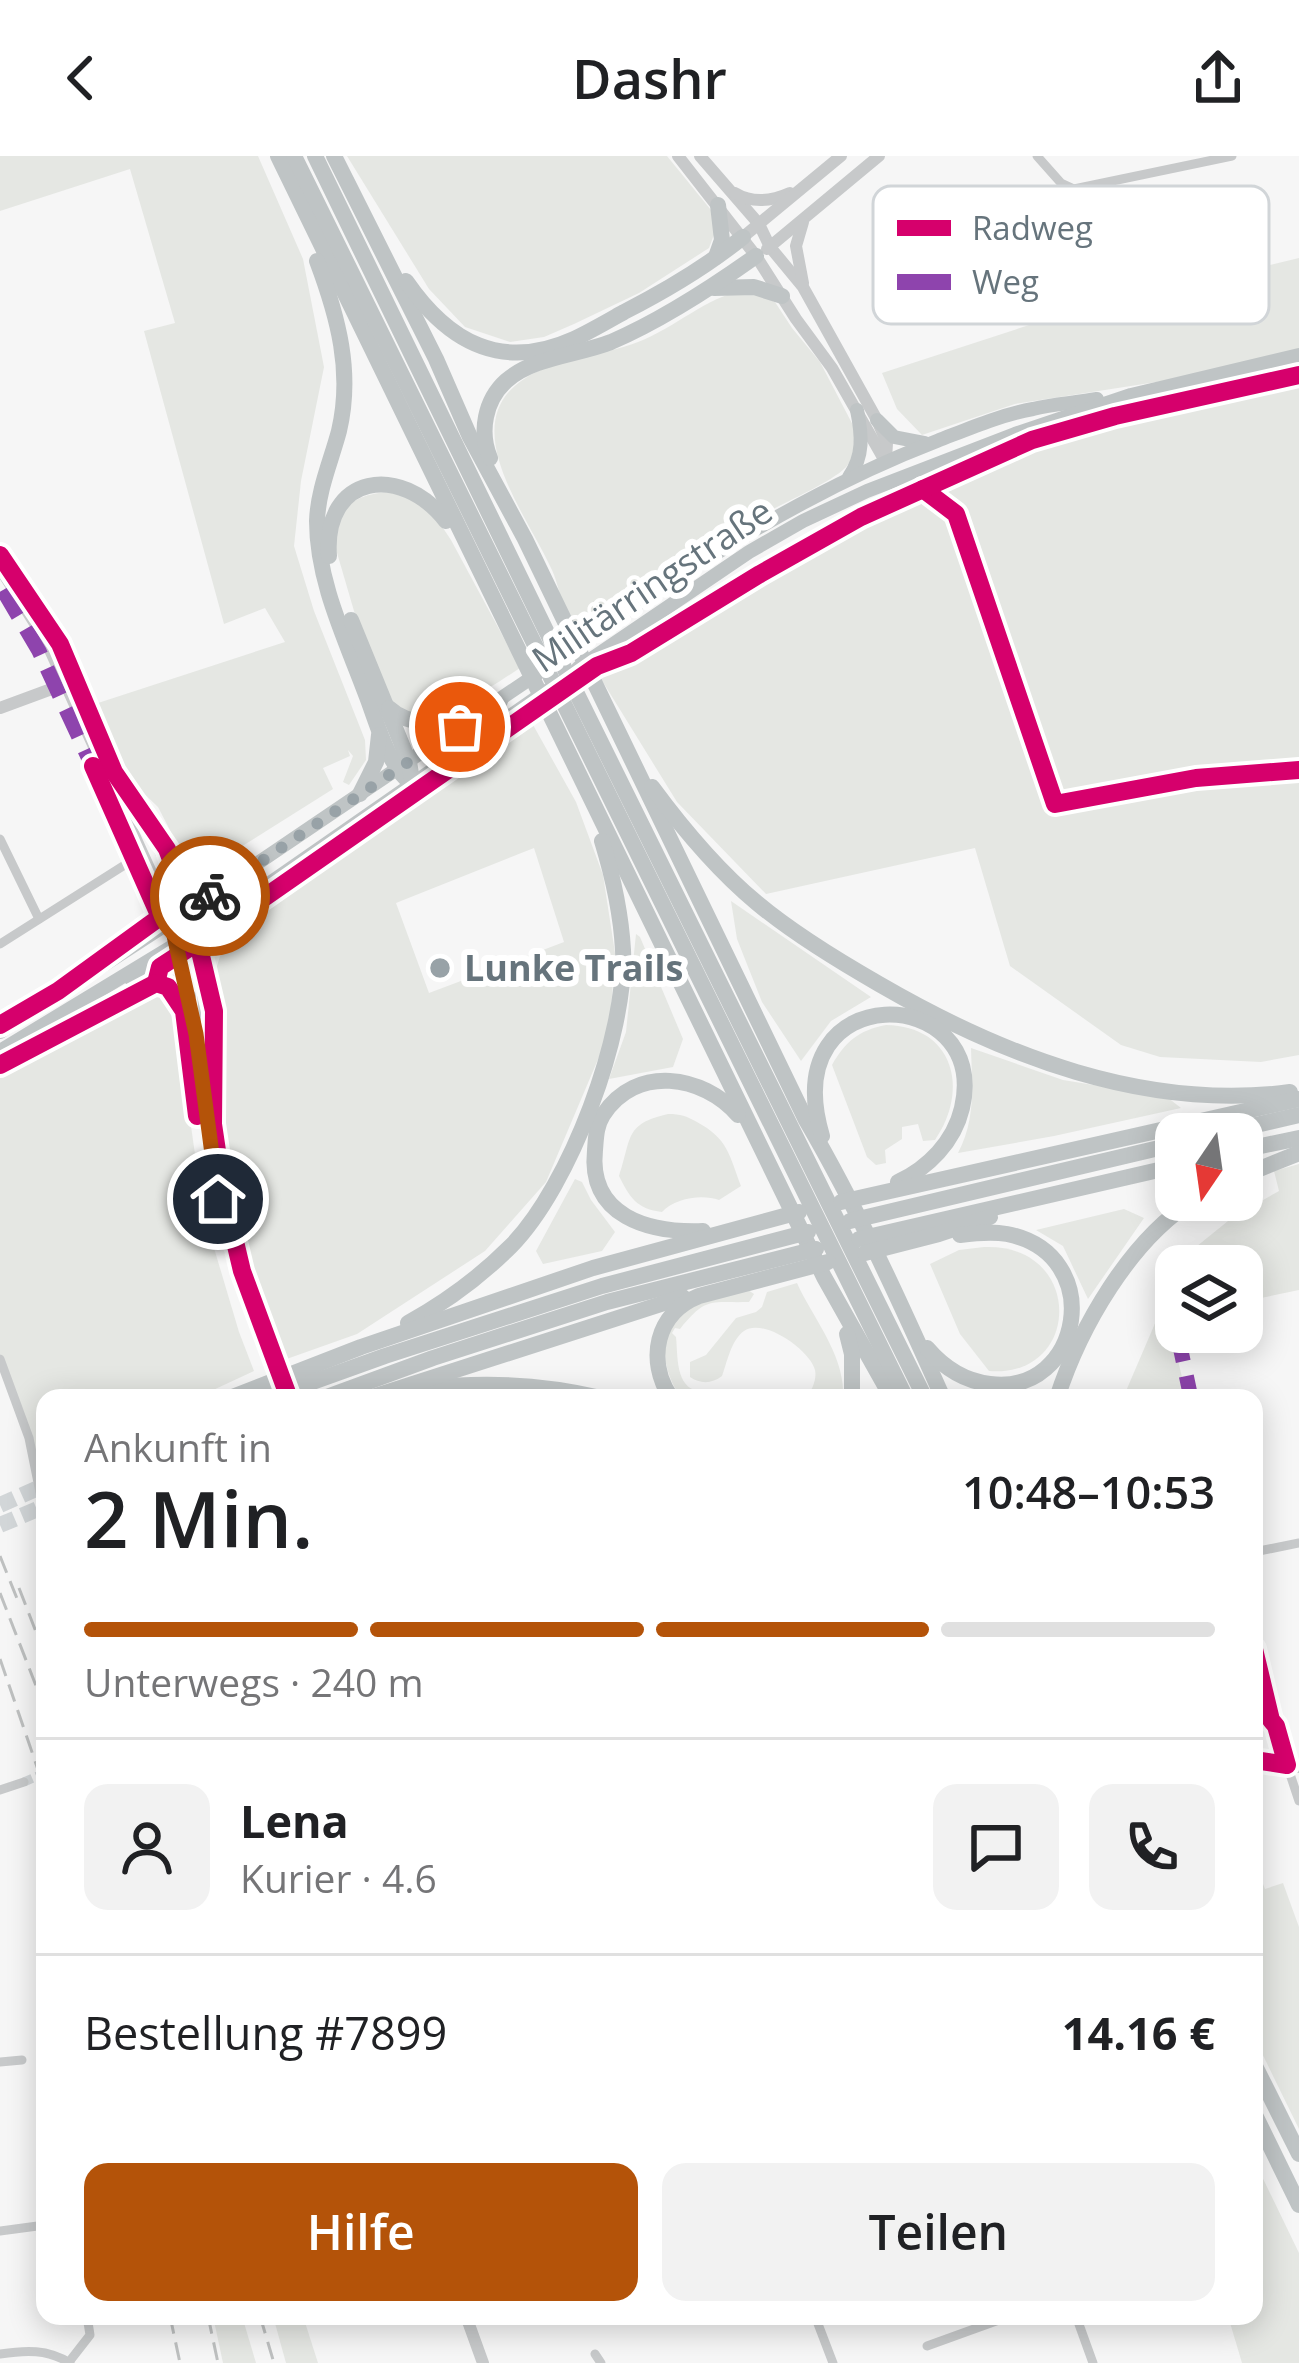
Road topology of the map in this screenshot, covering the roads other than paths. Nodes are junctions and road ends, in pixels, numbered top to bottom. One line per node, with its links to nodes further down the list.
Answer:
1 (278, 156): 11 (highway)
2 (294, 156): 38 (highway)
3 (315, 156): 29 (highway)
4 (334, 156): 16 (highway)
5 (678, 156): 15 (street)
6 (700, 156): 15 (street)
7 (842, 156): 12 (street)
8 (879, 156): 17 (street)
9 (1037, 156): 13 (street)
10 (1232, 156): 14 (street)
11 (286, 176): 36 (highway); 44 (highway)
12 (807, 184): 15 (street); 18 (street)
13 (1068, 186)
14 (1088, 186)
15 (724, 197): 18 (street); 19 (street); 21 (highway)
16 (367, 220): 21 (highway); 35 (highway)
17 (804, 221): 20 (street); 22 (street)
18 (759, 224): 19 (street); 20 (street)
19 (743, 237): 20 (street); 21 (highway)
20 (763, 252): 22 (street); 23 (highway); 24 (street)
21 (715, 260)
22 (802, 287): 28 (street)
23 (707, 289): 24 (highway); 35 (highway)
24 (782, 296): 27 (street)
25 (1299, 355): 26 (main road, Militärringstraße)
26 (1131, 395): 30 (main road, Militärringstraße); 32 (main road, Militärringstraße)
27 (857, 410): 31 (street); 33 (main road)
28 (877, 421): 30 (main road); 31 (street)
29 (447, 425): 35 (highway); 38 (highway)
30 (930, 443): 31 (main road, Militärringstraße)
31 (886, 461): 32 (main road); 33 (main road, Militärringstraße); 34 (main road)
32 (904, 476): 34 (main road, Militärringstraße)
33 (849, 477): 41 (main road, Militärringstraße)
34 (867, 491): 48 (main road, Militärringstraße)
35 (513, 514): 45 (highway)
36 (465, 546): 40 (highway); 42 (highway)
37 (0, 568): 39 (street)
38 (546, 647): 40 (highway)
39 (65, 684): 43 (street); 47 (street)
40 (560, 697): 50 (highway); 83 (highway)
41 (500, 701): 42 (highway); 46 (main road, Militärringstraße)
42 (386, 706): 46 (highway)
43 (0, 709)
44 (379, 728): 46 (highway); 49 (highway)
45 (624, 747): 66 (highway); 74 (highway)
46 (403, 765): 48 (highway); 49 (main road, Militärringstraße)
47 (112, 785): 52 (street); 53 (street)
48 (413, 785): 55 (main road, Militärringstraße)
49 (360, 794): 54 (main road, Militärringstraße)
50 (588, 795): 73 (highway); 86 (highway)
51 (0, 839): 57 (street)
52 (142, 854): 56 (street); 57 (street)
53 (170, 874): 54 (main road); 56 (street)
54 (230, 882): 56 (main road, Militärringstraße)
55 (224, 915): 58 (main road, Militärringstraße); 60 (main road)
56 (178, 917): 58 (street); 63 (main road, Militärringstraße)
57 (39, 919): 59 (street)
58 (184, 940): 60 (street); 61 (main road, Militärringstraße); 62 (street)
59 (0, 944)
60 (200, 976): 65 (street)
61 (114, 984): 62 (main road); 64 (main road, Militärringstraße)
62 (189, 996): 65 (street)
63 (0, 1032)
64 (0, 1051)
65 (203, 1083): 89 (street)
66 (1299, 1095): 78 (highway)
67 (1299, 1115): 68 (highway)
68 (1263, 1123)
69 (1299, 1138): 70 (highway)
70 (1263, 1146)
71 (1155, 1149): 90 (highway)
72 (1299, 1153): 75 (highway)
73 (764, 1154): 80 (highway); 84 (highway)
74 (829, 1160): 78 (highway); 81 (highway)
75 (1263, 1167)
76 (1155, 1171): 77 (highway)
77 (1062, 1192): 81 (highway); 91 (highway)
78 (866, 1195): 80 (highway)
79 (1166, 1221): 101 (highway)
80 (728, 1231): 86 (highway)
81 (884, 1255): 82 (highway); 85 (highway); 85 (highway)
82 (801, 1270): 92 (highway); 95 (highway)
83 (852, 1270): 98 (highway); 99 (highway)
84 (824, 1277): 96 (highway); 97 (highway)
85 (904, 1310): 100 (highway)
86 (361, 1347): 88 (highway)
87 (0, 1359): 102 (street)
88 (253, 1389)
89 (279, 1389)
90 (293, 1389)
91 (349, 1389)
92 (400, 1389)
93 (426, 1389): 94 (highway)
94 (553, 1389)
95 (666, 1389)
96 (852, 1389)
97 (887, 1389)
98 (902, 1389)
99 (920, 1389)
100 (939, 1389)
101 (1062, 1389)
102 (36, 1473)
103 (1299, 1543): 104 (street)
104 (1263, 1550)
105 (1263, 1761): 106 (street)
106 (1293, 1766): 109 (street)
107 (24, 1782): 108 (street)
108 (0, 1790)
109 (1299, 1801)
110 (22, 2060): 111 (street)
111 (0, 2062)
112 (1263, 2083): 114 (highway)
113 (1263, 2131): 115 (highway)
114 (1299, 2154)
115 (1299, 2205)
116 (36, 2226): 117 (street)
117 (0, 2231)
118 (88, 2325): 126 (street)
119 (469, 2325): 127 (street)
120 (818, 2325): 128 (street)
121 (985, 2325): 123 (street)
122 (1079, 2325): 129 (street)
123 (927, 2346)
124 (1, 2354): 125 (street); 126 (street)
125 (7, 2363)
126 (70, 2363)
127 (483, 2363)
128 (833, 2363)
129 (1094, 2363)

